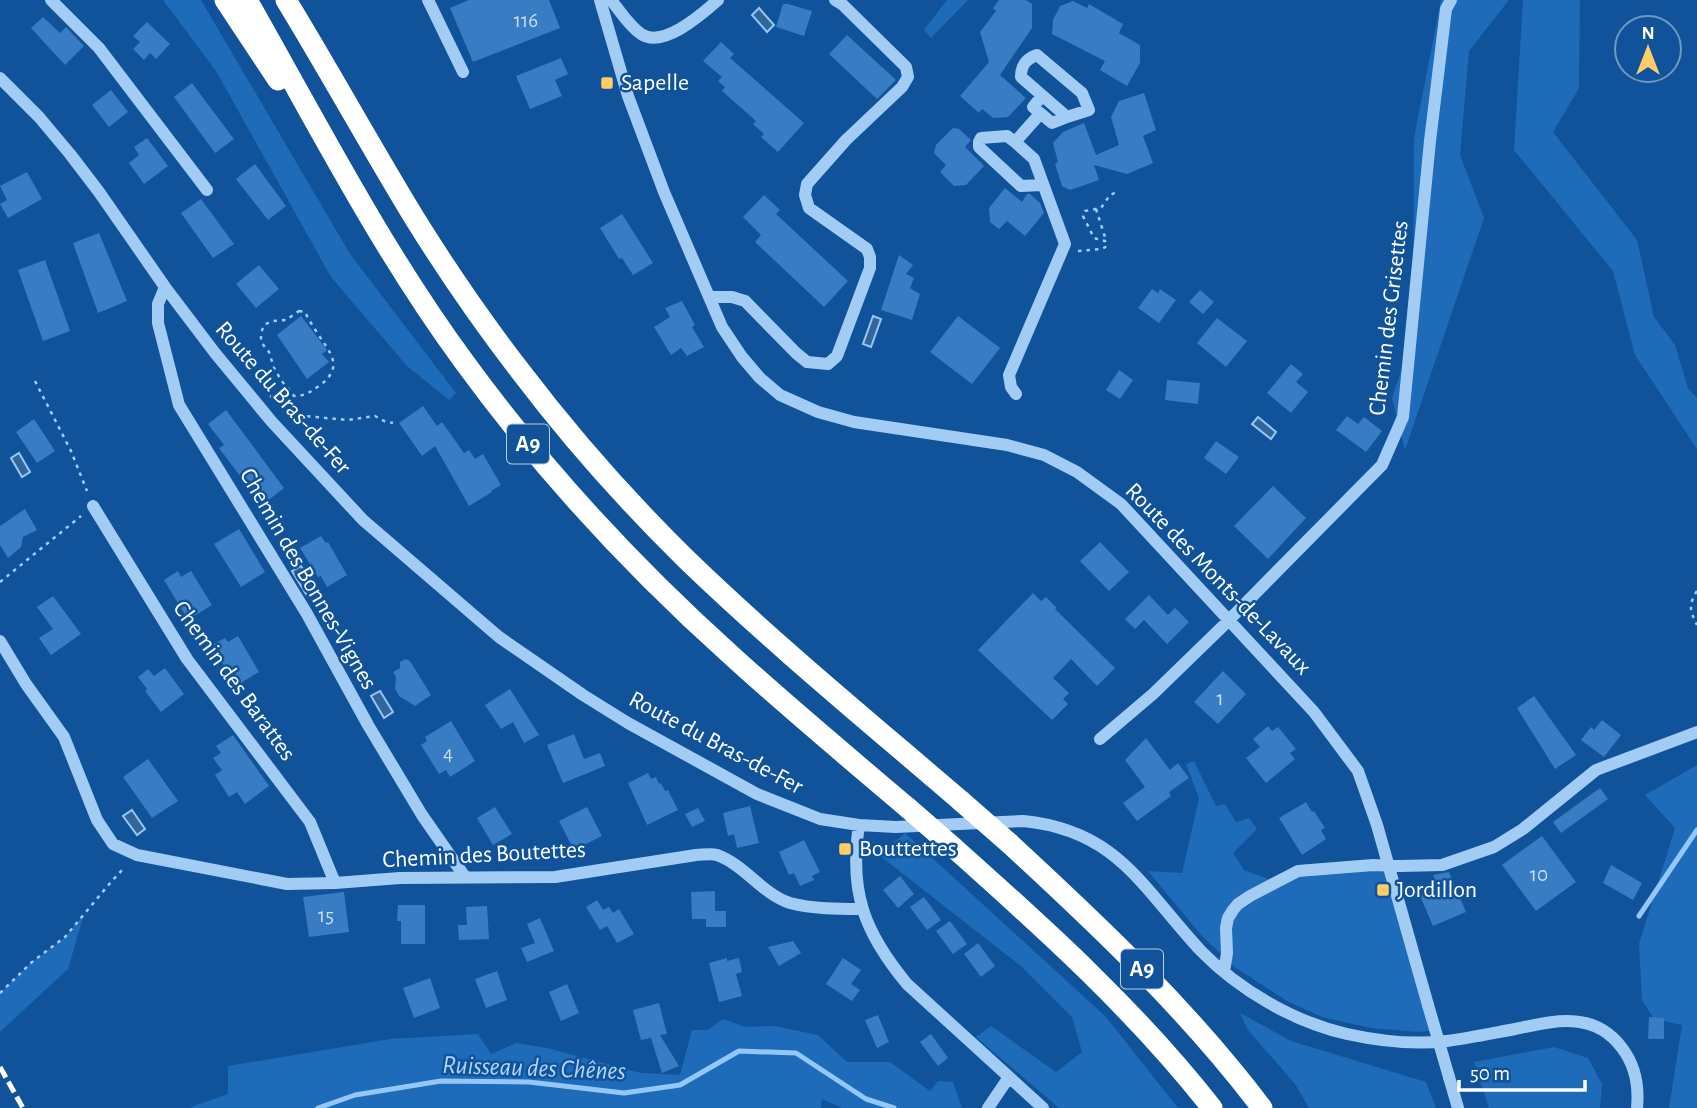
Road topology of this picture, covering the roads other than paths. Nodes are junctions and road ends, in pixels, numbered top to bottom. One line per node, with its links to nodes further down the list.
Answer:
1 (51, 0): 20 (street)
2 (225, 0): 21 (highway, A9)
3 (247, 0): 21 (highway, A9)
4 (286, 0): 12 (highway, A9)
5 (293, 0): 12 (highway, A9)
6 (428, 0): 13 (street)
7 (600, 0): 23 (street, Route des Monts-de-Lavaux)
8 (611, 0): 9 (street)
9 (718, 0)
10 (835, 0): 23 (street)
11 (1451, 0): 26 (street, Chemin des Grisettes)
12 (317, 51): 40 (highway, A9, bridge)
13 (463, 72)
14 (0, 78): 22 (street, Route du Bras-de-Fer)
15 (1042, 96): 16 (street); 17 (street); 17 (street)
16 (1040, 114): 17 (street); 18 (street)
17 (1067, 117)
18 (1015, 142): 19 (street); 19 (street)
19 (1042, 185): 24 (street)
20 (207, 190)
21 (389, 252): 39 (highway, A9, bridge)
22 (165, 287): 30 (street, Route du Bras-de-Fer); 32 (street, Chemin des Bonnes-Vignes)
23 (709, 297): 26 (street, Route des Monts-de-Lavaux)
24 (1016, 394)
25 (93, 506): 33 (street, Chemin des Barattes)
26 (1230, 619): 29 (street, Chemin des Grisettes); 31 (street, Route des Monts-de-Lavaux)
27 (0, 640): 33 (street, Chemin des Boutettes)
28 (1697, 732): 31 (street)
29 (1100, 739)
30 (859, 825): 34 (street); 35 (street, Route du Bras-de-Fer)
31 (1388, 865): 35 (street); 41 (street, Route des Monts-de-Lavaux, bridge)
32 (465, 877): 33 (street, Chemin des Boutettes); 34 (street, Chemin des Boutettes)
33 (335, 883)
34 (861, 909): 36 (street)
35 (1224, 972): 42 (street, Route du Bras-de-Fer)
36 (1009, 1077): 37 (street); 38 (street)
37 (988, 1108)
38 (1044, 1108)
39 (1212, 1108)
40 (1262, 1108)
41 (1458, 1108)
42 (1637, 1108)

